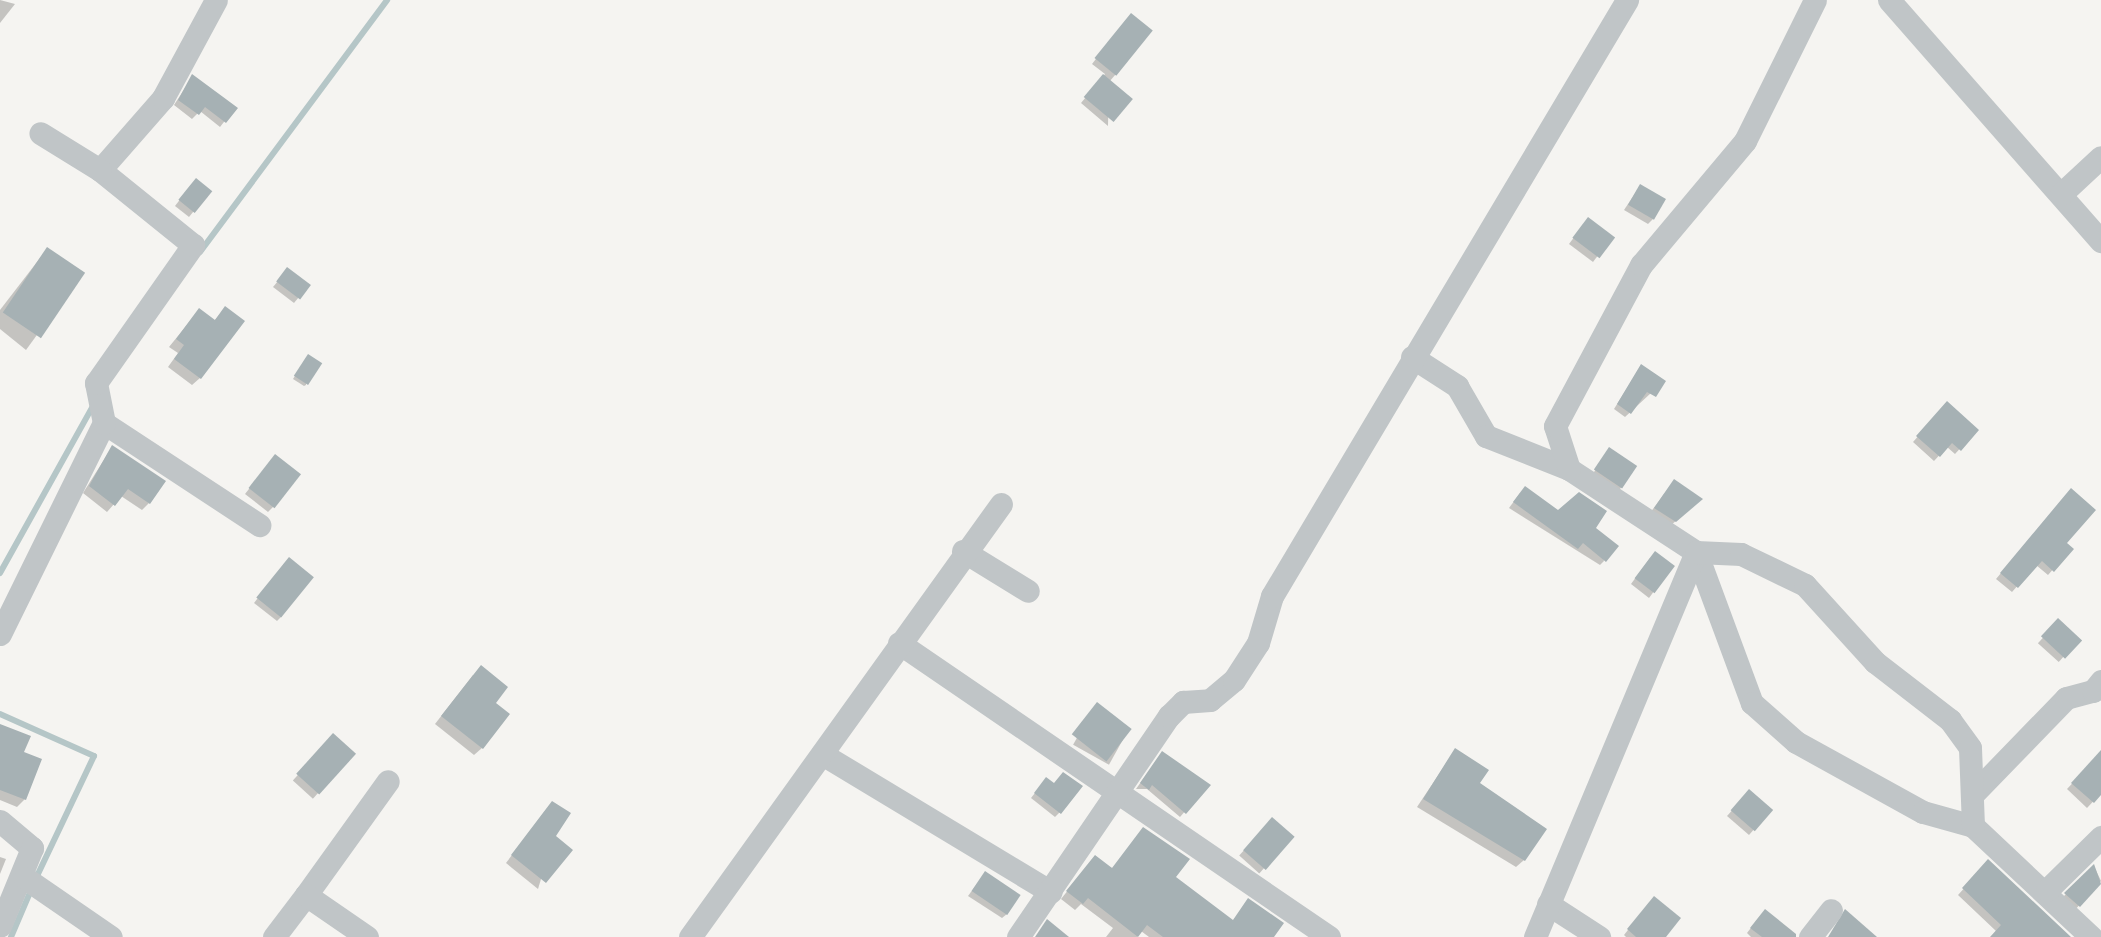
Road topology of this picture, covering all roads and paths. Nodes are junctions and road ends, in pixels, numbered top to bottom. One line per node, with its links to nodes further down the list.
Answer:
1 (216, 0): 7 (street)
2 (1627, 0): 10 (street)
3 (1815, 0): 12 (street)
4 (1889, 0): 8 (street)
5 (40, 133): 7 (street)
6 (2101, 157): 8 (street)
7 (100, 170): 11 (street)
8 (2061, 194): 9 (street)
9 (2101, 241)
10 (1412, 357): 12 (street); 23 (street)
11 (100, 405): 14 (street); 18 (street)
12 (1569, 469): 16 (street)
13 (1001, 504): 15 (street)
14 (259, 525)
15 (963, 551): 17 (street); 19 (street)
16 (1696, 552): 24 (street); 26 (street); 32 (street)
17 (1028, 591)
18 (0, 634)
19 (899, 643): 21 (street); 23 (street)
20 (2101, 681): 24 (street)
21 (822, 754): 30 (street); 38 (street)
22 (388, 781): 31 (street)
23 (1116, 786): 30 (street); 40 (street)
24 (1974, 793): 26 (street)
25 (0, 821): 28 (street)
26 (1973, 826): 29 (street)
27 (2101, 836): 29 (street)
28 (31, 882): 34 (street); 35 (street)
29 (2047, 890): 44 (street)
30 (1051, 892): 39 (street)
31 (306, 895): 36 (street); 37 (street)
32 (1548, 904): 41 (street); 42 (street)
33 (1831, 910): 43 (street)
34 (0, 926)
35 (111, 937)
36 (274, 937)
37 (367, 937)
38 (690, 937)
39 (1018, 937)
40 (1329, 937)
41 (1535, 937)
42 (1599, 937)
43 (1810, 937)
44 (2091, 937)

